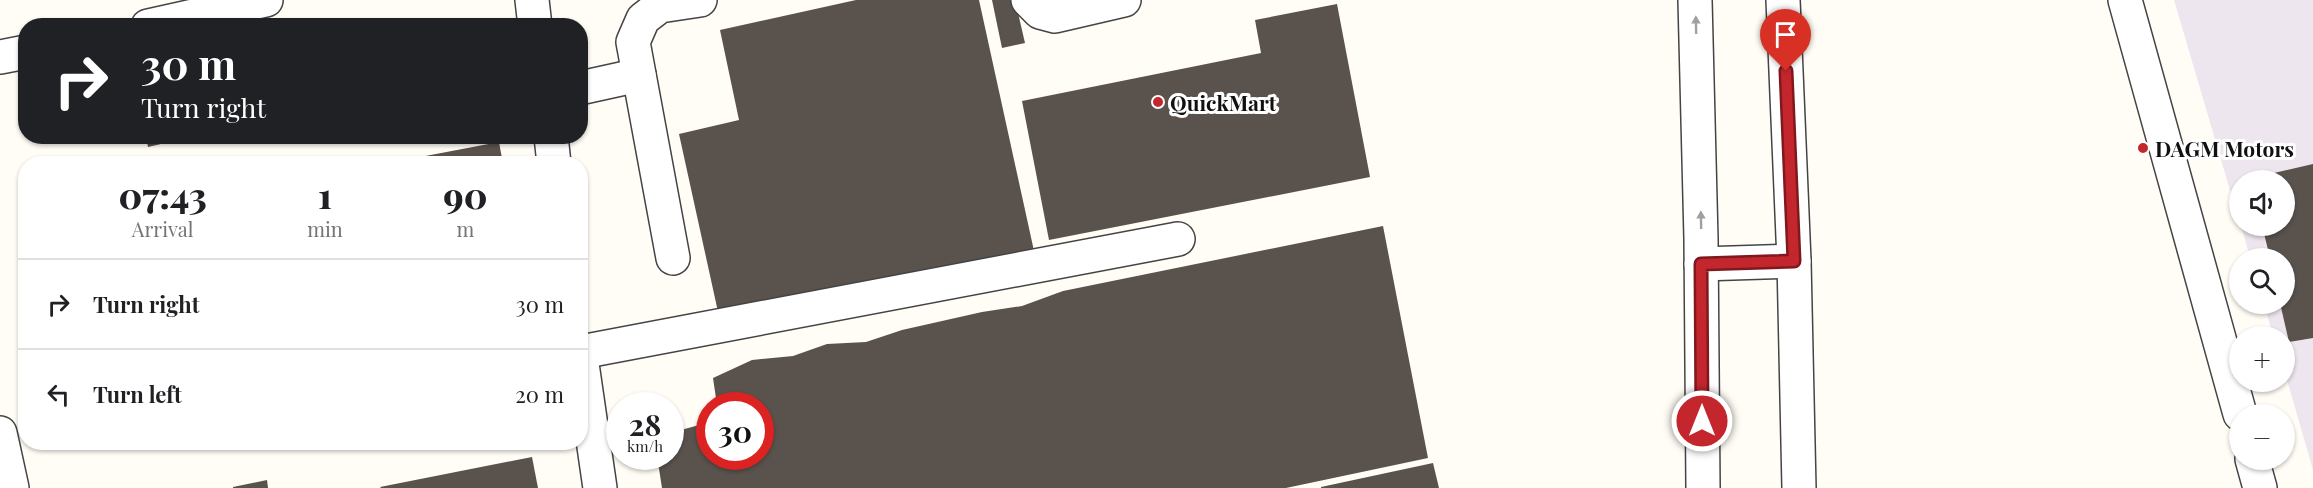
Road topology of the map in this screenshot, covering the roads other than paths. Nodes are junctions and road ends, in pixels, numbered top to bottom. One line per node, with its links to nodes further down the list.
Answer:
1 (266, 0): 9 (street)
2 (532, 0): 10 (street)
3 (700, 0): 13 (street)
4 (1028, 0): 5 (street)
5 (1124, 0)
6 (1695, 0): 18 (street, one-way to 6)
7 (1783, 0): 17 (street)
8 (2125, 0): 21 (street)
9 (184, 18)
10 (534, 18)
11 (18, 54): 12 (street)
12 (0, 57)
13 (639, 75): 14 (street); 16 (street)
14 (588, 86)
15 (1178, 239): 19 (street)
16 (673, 258)
17 (1794, 261): 18 (street); 27 (street)
18 (1701, 264): 26 (street)
19 (588, 350)
20 (588, 401): 25 (street)
21 (2237, 404)
22 (0, 433): 24 (street)
23 (2255, 470): 28 (street)
24 (12, 488)
25 (600, 488)
26 (1703, 488)
27 (1799, 488)
28 (2260, 488)

